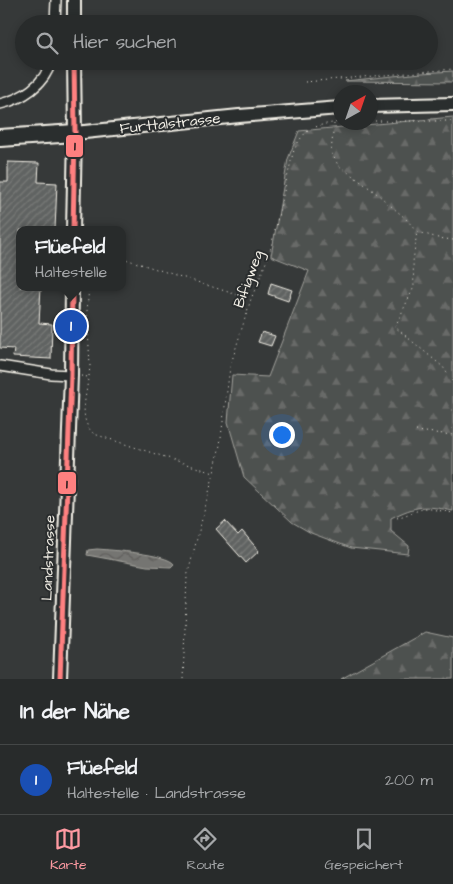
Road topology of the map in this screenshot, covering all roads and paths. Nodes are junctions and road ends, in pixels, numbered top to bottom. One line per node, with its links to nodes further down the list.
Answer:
1 (56, 0): 3 (street)
2 (74, 0): 4 (main road)
3 (55, 15)
4 (74, 15)
5 (453, 69): 8 (path)
6 (46, 70): 9 (street)
7 (74, 70): 17 (main road)
8 (306, 82)
9 (0, 104)
10 (453, 104): 11 (main road)
11 (378, 106)
12 (333, 109): 17 (main road, Furttalstrasse)
13 (378, 121): 14 (path)
14 (453, 121)
15 (333, 123): 25 (path, Bifigweg)
16 (333, 130): 20 (path)
17 (75, 133): 18 (highway, Furttalstrasse); 19 (main road)
18 (0, 138)
19 (73, 226)
20 (417, 231): 21 (path); 29 (path)
21 (453, 240)
22 (126, 259): 25 (path)
23 (72, 291): 27 (main road, Landstrasse)
24 (89, 291): 28 (path)
25 (251, 299): 32 (path, Bifigweg)
26 (0, 366): 27 (street)
27 (71, 375): 28 (path); 35 (main road, Landstrasse)
28 (88, 377): 32 (path)
29 (453, 382)
30 (416, 431): 31 (path)
31 (453, 435)
32 (214, 473): 36 (path, Bifigweg)
33 (453, 513): 34 (path)
34 (397, 518)
35 (60, 679)
36 (183, 679)

